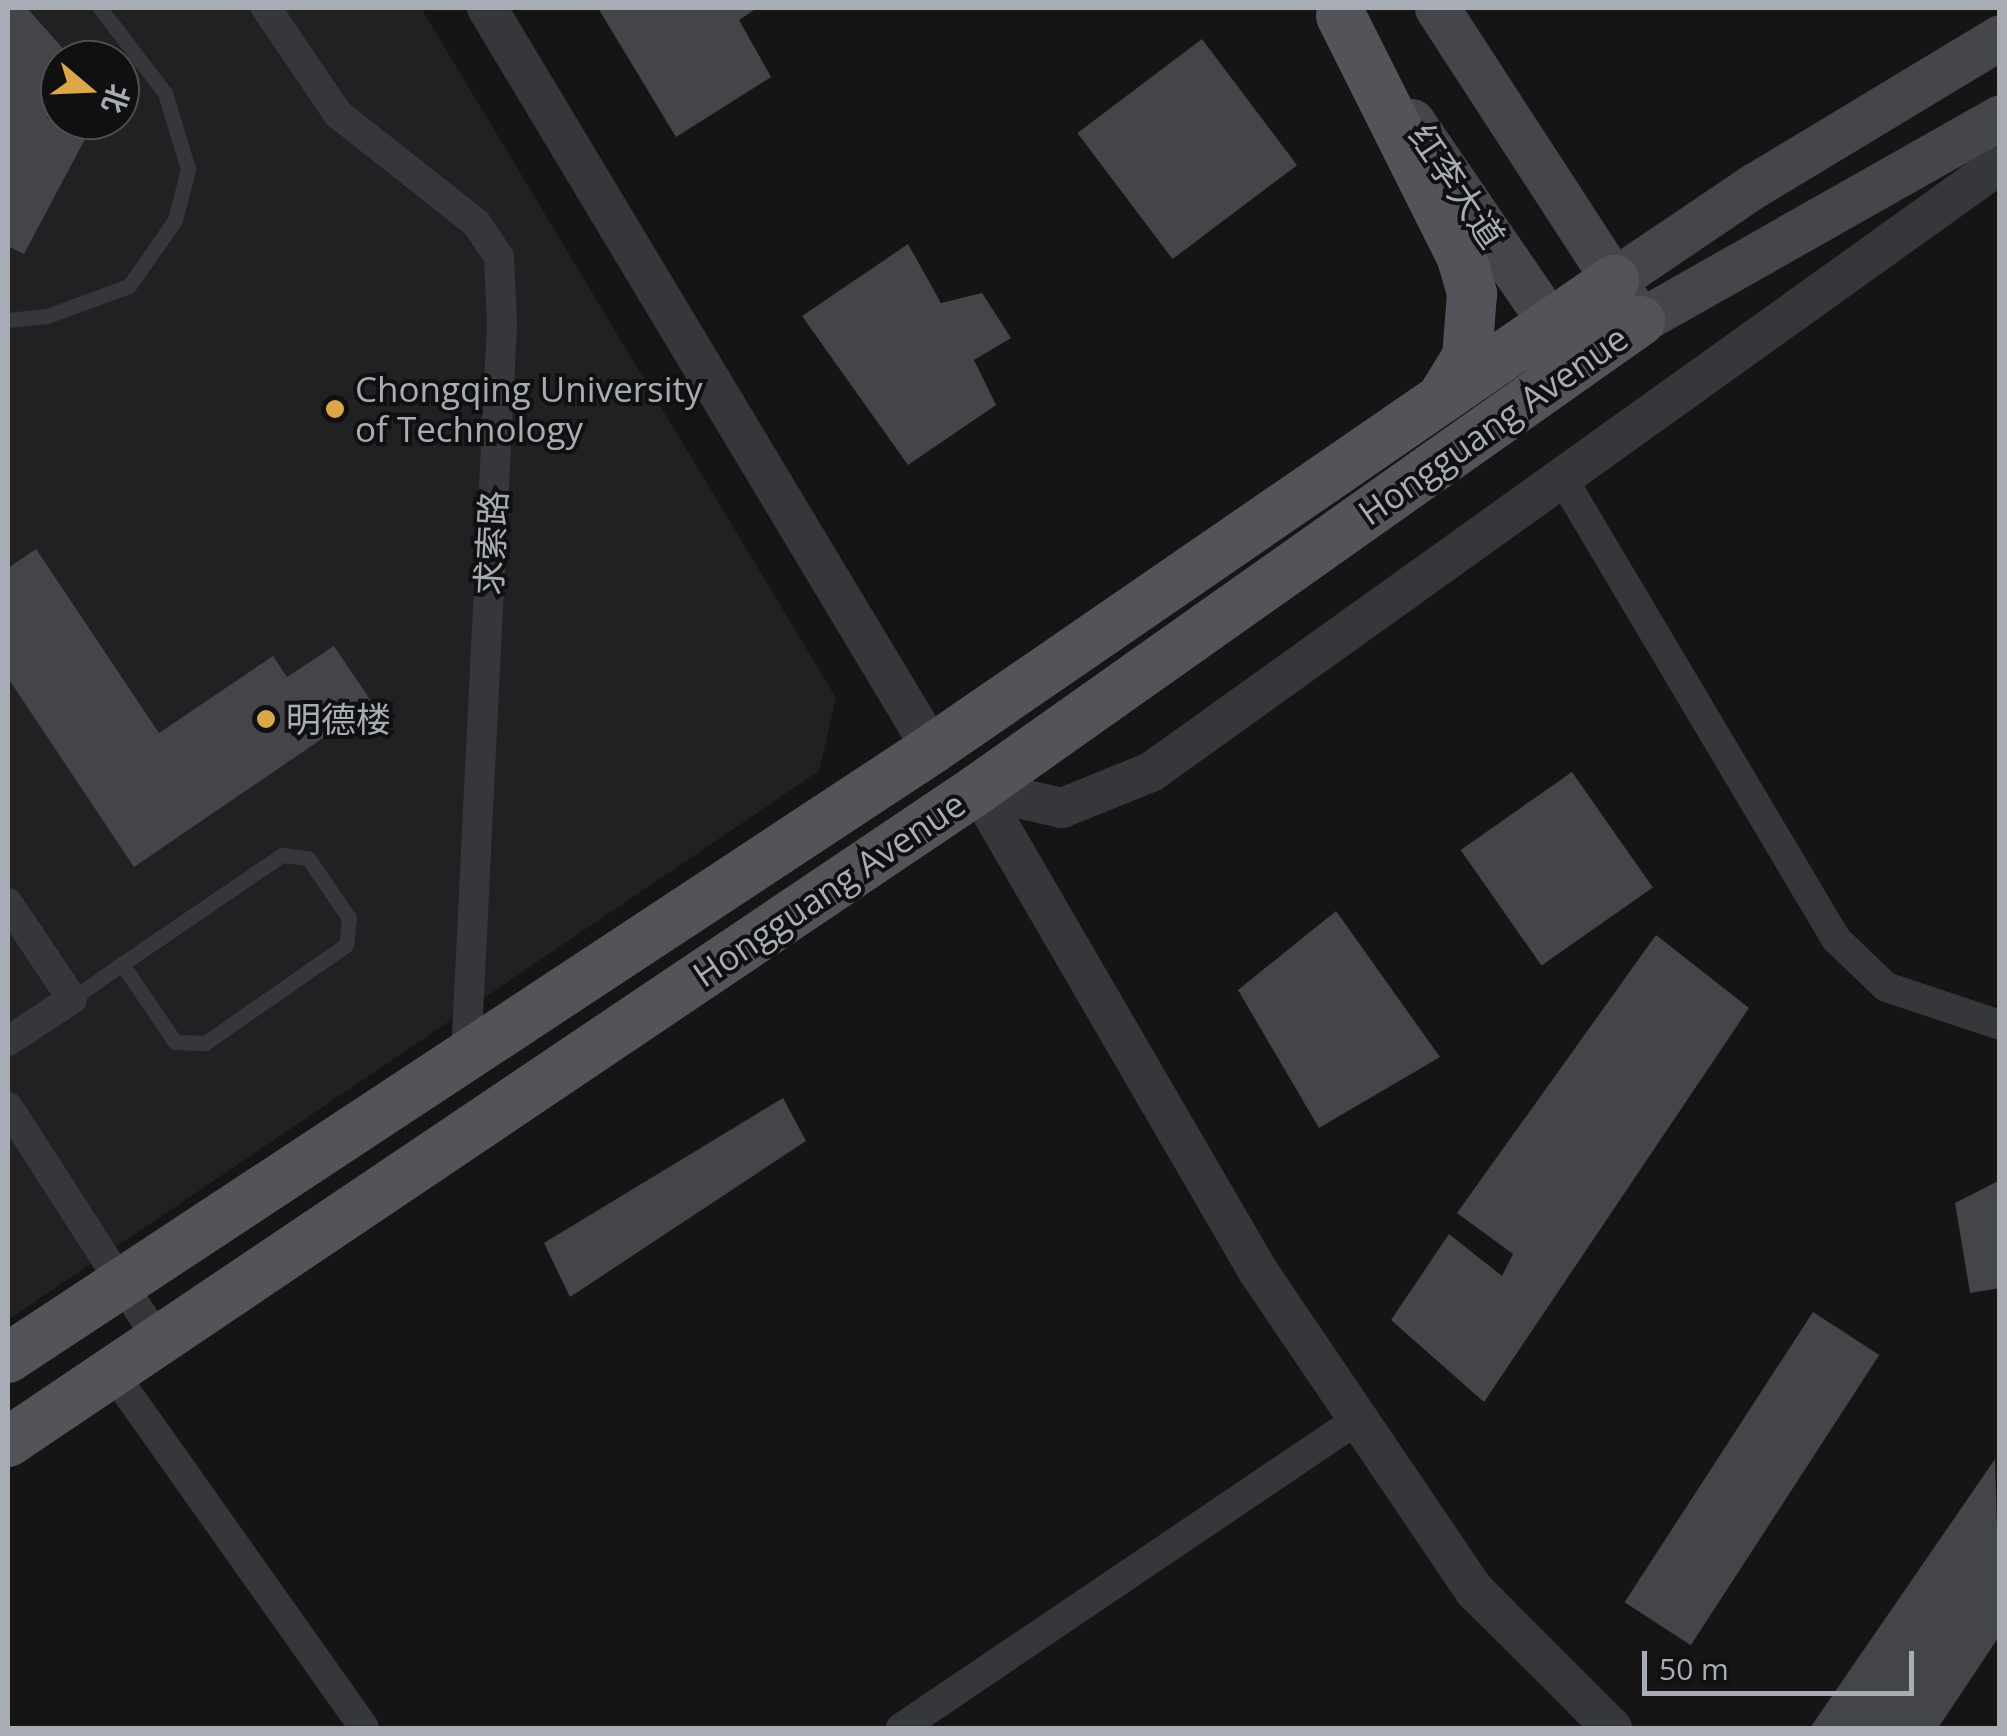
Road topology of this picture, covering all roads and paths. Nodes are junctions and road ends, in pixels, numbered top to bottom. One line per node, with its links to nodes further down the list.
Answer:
1 (100, 8): 10 (lane)
2 (266, 8): 23 (street, 求索路)
3 (487, 8): 16 (street)
4 (1436, 8): 9 (main road)
5 (1338, 12): 11 (main road, 红李大道); 14 (main road)
6 (2000, 37): 9 (main road)
7 (2000, 117): 12 (main road)
8 (2000, 164): 15 (street)
9 (1614, 280): 11 (main road, Hongguang Avenue); 12 (main road)
10 (8, 320)
11 (1549, 321): 13 (main road, 红李大道); 14 (main road, Hongguang Avenue)
12 (1640, 322): 13 (main road, Hongguang Avenue)
13 (1578, 364): 17 (main road, Hongguang Avenue)
14 (1444, 395): 16 (main road, Hongguang Avenue)
15 (1564, 481): 17 (street); 21 (street)
16 (932, 749): 23 (main road, Hongguang Avenue)
17 (978, 789): 26 (main road, Hongguang Avenue); 29 (street)
18 (8, 903): 20 (street)
19 (122, 964): 19 (lane); 20 (lane)
20 (72, 999): 22 (street)
21 (2000, 1026)
22 (8, 1041)
23 (466, 1055): 25 (main road, Hongguang Avenue)
24 (8, 1107): 25 (street)
25 (120, 1282): 26 (street); 27 (main road, Hongguang Avenue)
26 (159, 1341): 28 (main road, Hongguang Avenue)
27 (8, 1358)
28 (113, 1373): 30 (main road, Hongguang Avenue); 31 (street)
29 (1358, 1418): 32 (street); 33 (street)
30 (13, 1426)
31 (364, 1728)
32 (900, 1728)
33 (1612, 1728)

